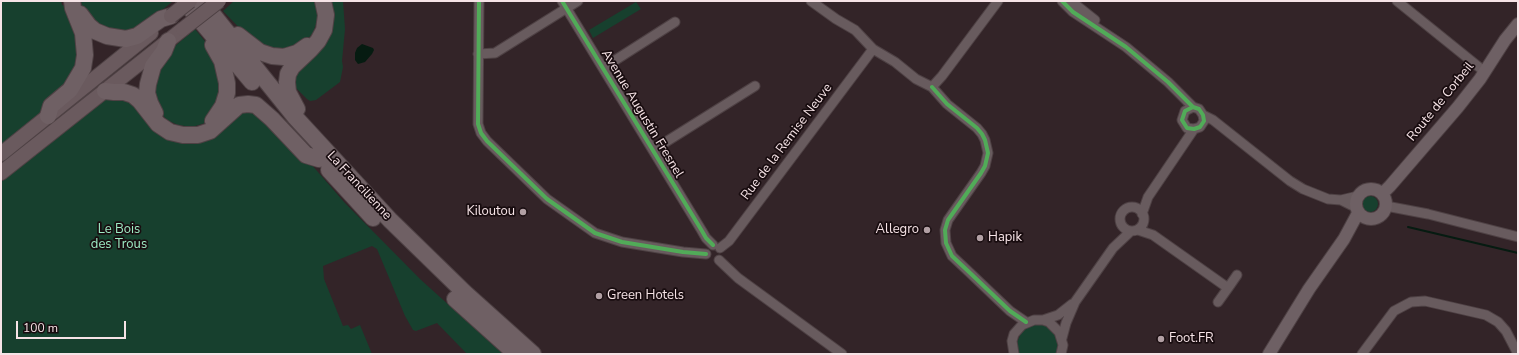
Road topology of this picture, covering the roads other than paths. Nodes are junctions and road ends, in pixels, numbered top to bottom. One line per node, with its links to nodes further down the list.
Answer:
1 (72, 1): 32 (highway)
2 (78, 1): 17 (highway)
3 (184, 1): 20 (highway, La Francilienne)
4 (190, 1): 17 (main road, bridge)
5 (219, 1): 16 (main road, bridge)
6 (318, 1): 20 (highway)
7 (323, 1): 35 (highway)
8 (479, 1): 24 (street)
9 (578, 1): 15 (street)
10 (811, 1): 23 (street)
11 (998, 1): 28 (street)
12 (1062, 1): 22 (street)
13 (1071, 1): 22 (street)
14 (1397, 1): 26 (street)
15 (564, 5): 24 (street); 25 (street, Avenue Augustin Fresnel)
16 (203, 7): 20 (highway, La Francilienne); 21 (main road, bridge)
17 (171, 16): 32 (main road)
18 (675, 22): 25 (street)
19 (1518, 24): 26 (street, Route de Corbeil)
20 (219, 32): 21 (highway); 35 (highway, La Francilienne); 41 (highway, La Francilienne)
21 (168, 42): 29 (main road)
22 (1126, 48): 30 (street)
23 (873, 49): 28 (street); 54 (street, Rue de la Remise Neuve)
24 (478, 54): 54 (street)
25 (603, 68): 38 (street, Avenue Augustin Fresnel)
26 (1485, 72): 43 (street, Route de Corbeil)
27 (755, 86): 38 (street)
28 (932, 87): 59 (street)
29 (105, 91): 41 (highway); 42 (main road)
30 (1189, 109): 31 (street); 34 (street)
31 (1203, 114): 33 (street); 37 (street)
32 (48, 116): 40 (main road)
33 (1202, 124): 36 (street); 37 (street)
34 (1185, 126): 36 (street); 39 (street)
35 (305, 128): 65 (highway, La Francilienne)
36 (1194, 129): 39 (street)
37 (1231, 134): 47 (street)
38 (653, 150): 54 (street, Avenue Augustin Fresnel)
39 (1179, 151): 44 (street)
40 (1, 154)
41 (319, 159): 64 (highway, La Francilienne)
42 (1, 173)
43 (1382, 194): 45 (street); 47 (street)
44 (1148, 197): 46 (street); 48 (street)
45 (1386, 206): 47 (street); 52 (street)
46 (1133, 208): 48 (street); 49 (street)
47 (1359, 209): 69 (street)
48 (1143, 218): 50 (street); 51 (street)
49 (1121, 224): 50 (street); 53 (street)
50 (1134, 230): 51 (street); 53 (street)
51 (1153, 235): 56 (street)
52 (1518, 237)
53 (1113, 248): 57 (street)
54 (713, 249): 66 (street, Avenue Augustin Fresnel)
55 (1237, 275): 56 (street)
56 (1228, 288): 58 (street)
57 (1075, 302): 60 (street); 63 (street)
58 (1218, 302)
59 (1010, 311): 61 (street); 62 (street)
60 (1043, 320): 61 (street); 63 (street)
61 (1026, 322): 62 (street)
62 (1018, 328): 67 (street)
63 (1062, 338): 68 (street)
64 (516, 354)
65 (533, 354)
66 (842, 354)
67 (1014, 354)
68 (1061, 354)
69 (1269, 354)
70 (1362, 354): 71 (street)
71 (1518, 354)

